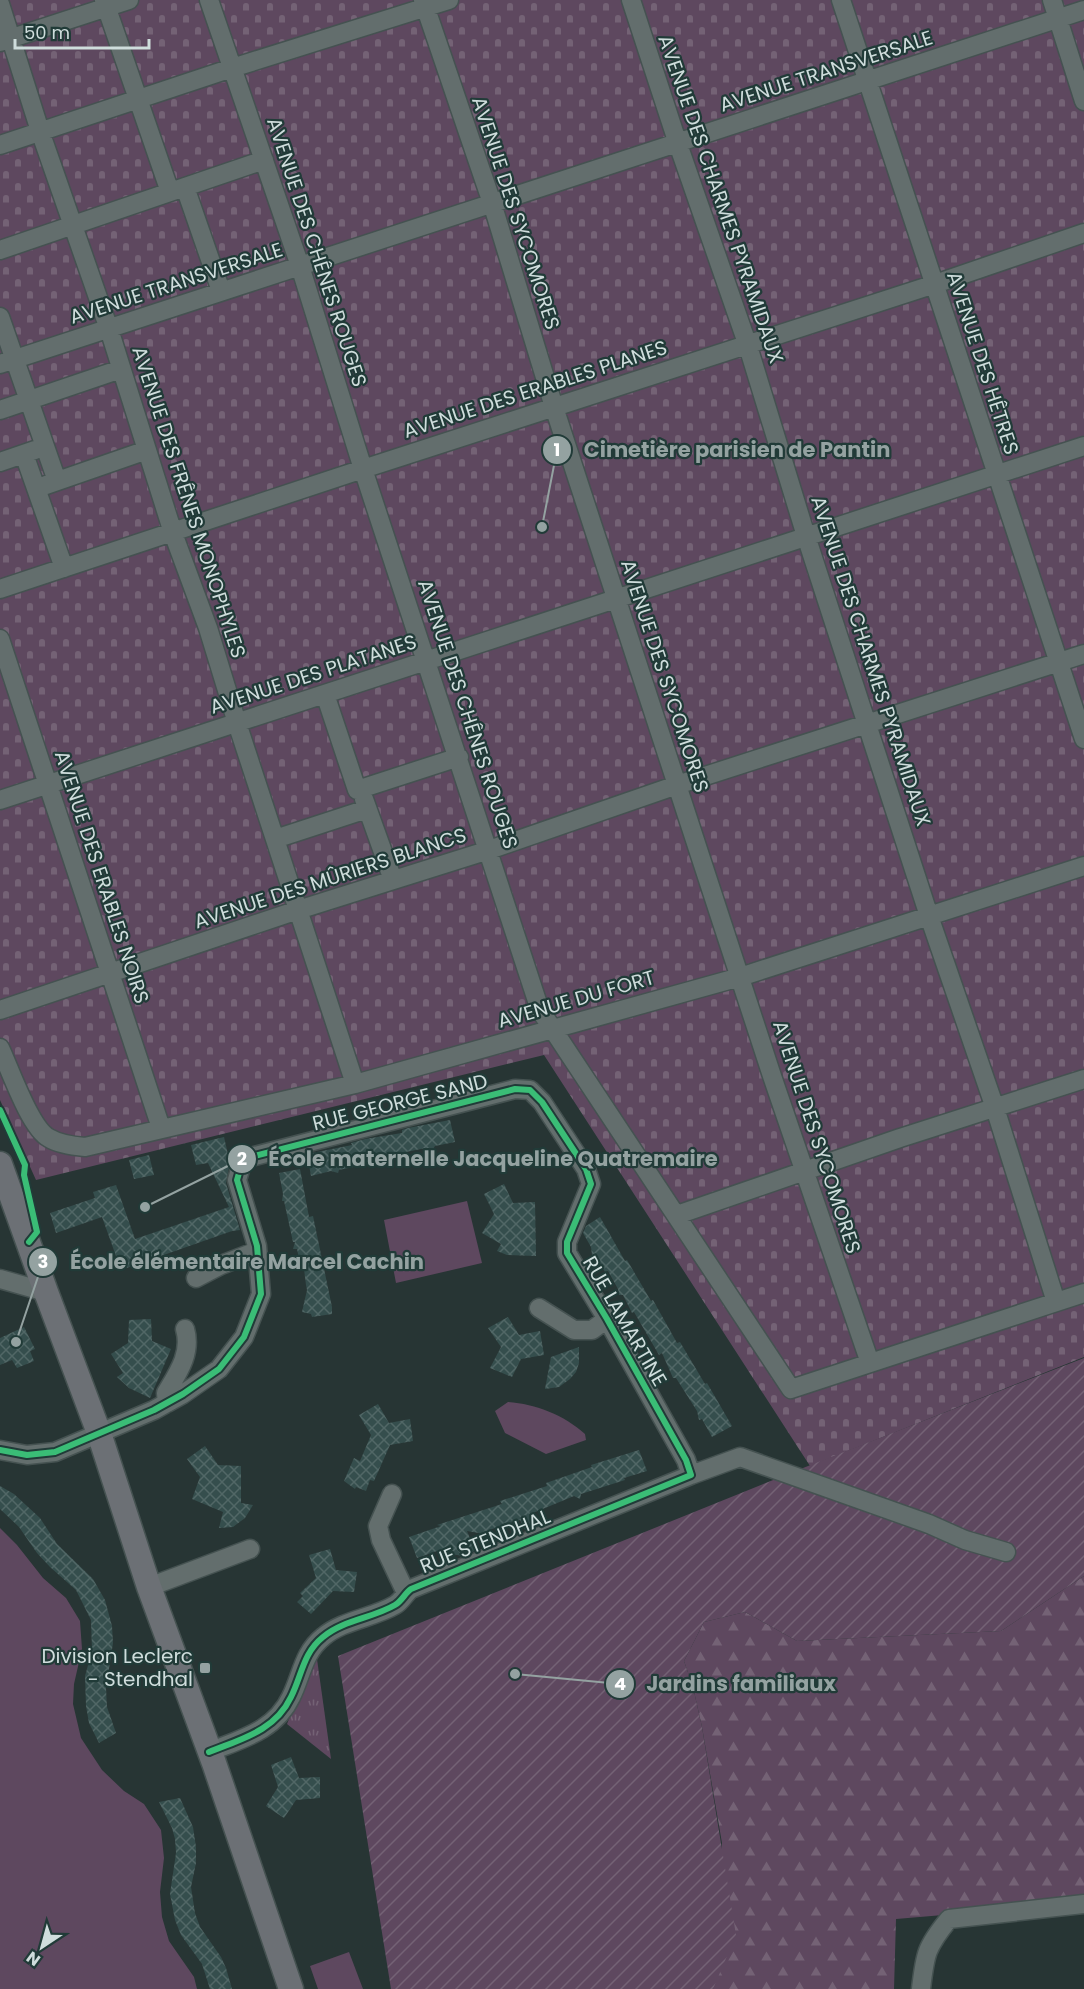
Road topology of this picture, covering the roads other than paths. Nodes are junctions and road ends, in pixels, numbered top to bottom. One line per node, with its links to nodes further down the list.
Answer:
1 (129, 0): 8 (street)
2 (209, 0): 13 (street, AVENUE DES CHÊNES ROUGES)
3 (449, 0): 9 (street)
4 (631, 0): 18 (street, AVENUE DES CHARMES PYRAMIDAUX)
5 (841, 0): 14 (street, AVENUE DES HÊTRES)
6 (1052, 0): 11 (street)
7 (0, 4): 12 (street, AVENUE DES FRÊNES MONOPHYLES)
8 (106, 4): 12 (street); 15 (street)
9 (424, 4): 13 (street); 22 (street, AVENUE DES SYCOMORES)
10 (1084, 10): 11 (street, AVENUE TRANSVERSALE)
11 (1058, 19): 14 (street, AVENUE TRANSVERSALE); 16 (street)
12 (5, 40): 17 (street, AVENUE DES FRÊNES MONOPHYLES)
13 (232, 68): 15 (street); 20 (street, AVENUE DES CHÊNES ROUGES)
14 (867, 81): 18 (street, AVENUE TRANSVERSALE); 27 (street, AVENUE DES HÊTRES)
15 (137, 99): 17 (street); 21 (street)
16 (1084, 102)
17 (40, 131): 19 (street); 23 (street, AVENUE DES FRÊNES MONOPHYLES)
18 (678, 144): 22 (street, AVENUE TRANSVERSALE); 31 (street, AVENUE DES CHARMES PYRAMIDAUX)
19 (0, 145)
20 (264, 160): 21 (street); 26 (street, AVENUE DES CHÊNES ROUGES)
21 (177, 190): 23 (street); 28 (street)
22 (492, 203): 26 (street, AVENUE TRANSVERSALE); 35 (street, AVENUE DES SYCOMORES)
23 (73, 225): 25 (street); 30 (street, AVENUE DES FRÊNES MONOPHYLES)
24 (1084, 233): 27 (street, AVENUE DES ERABLES PLANES)
25 (0, 250)
26 (300, 266): 28 (street, AVENUE TRANSVERSALE); 42 (street, AVENUE DES CHÊNES ROUGES)
27 (934, 284): 31 (street, AVENUE DES ERABLES PLANES); 43 (street, AVENUE DES HÊTRES)
28 (220, 291): 30 (street, AVENUE TRANSVERSALE)
29 (0, 318): 32 (street)
30 (109, 329): 32 (street, AVENUE TRANSVERSALE); 33 (street, AVENUE DES FRÊNES MONOPHYLES)
31 (747, 343): 35 (street, AVENUE DES ERABLES PLANES); 47 (street, AVENUE DES CHARMES PYRAMIDAUX)
32 (7, 362): 34 (street)
33 (121, 369): 34 (street); 39 (street, AVENUE DES FRÊNES MONOPHYLES)
34 (29, 400): 36 (street); 38 (street)
35 (554, 407): 42 (street, AVENUE DES ERABLES PLANES); 50 (street, AVENUE DES SYCOMORES)
36 (0, 410)
37 (1084, 446): 43 (street, AVENUE DES PLATANES)
38 (45, 447): 40 (street); 44 (street)
39 (147, 450): 44 (street); 46 (street, AVENUE DES FRÊNES MONOPHYLES)
40 (24, 454): 41 (street); 45 (street)
41 (0, 462)
42 (363, 469): 46 (street, AVENUE DES ERABLES PLANES); 53 (street, AVENUE DES CHÊNES ROUGES)
43 (996, 474): 47 (street, AVENUE DES PLATANES); 54 (street, AVENUE DES HÊTRES)
44 (57, 482): 45 (street)
45 (36, 489): 48 (street)
46 (173, 533): 48 (street, AVENUE DES ERABLES PLANES); 56 (street, AVENUE DES FRÊNES MONOPHYLES)
47 (806, 536): 50 (street, AVENUE DES PLATANES); 57 (street, AVENUE DES CHARMES PYRAMIDAUX)
48 (64, 568): 49 (street, AVENUE DES ERABLES PLANES)
49 (0, 589)
50 (617, 598): 53 (street, AVENUE DES PLATANES); 61 (street, AVENUE DES SYCOMORES)
51 (0, 639): 60 (street, AVENUE DES ERABLES NOIRS)
52 (1084, 654): 54 (street, AVENUE DES MÛRIERS BLANCS)
53 (427, 660): 55 (street, AVENUE DES PLATANES); 59 (street, AVENUE DES CHÊNES ROUGES)
54 (1059, 662): 57 (street, AVENUE DES MÛRIERS BLANCS); 58 (street, AVENUE DES HÊTRES)
55 (325, 694): 56 (street, AVENUE DES PLATANES); 62 (street)
56 (237, 723): 60 (street, AVENUE DES PLATANES); 65 (street, AVENUE DES FRÊNES MONOPHYLES)
57 (869, 725): 61 (street, AVENUE DES MÛRIERS BLANCS); 70 (street, AVENUE DES CHARMES PYRAMIDAUX)
58 (1084, 739)
59 (459, 757): 62 (street); 66 (street, AVENUE DES CHÊNES ROUGES)
60 (47, 784): 63 (street, AVENUE DES PLATANES); 71 (street, AVENUE DES ERABLES NOIRS)
61 (677, 785): 66 (street, AVENUE DES MÛRIERS BLANCS); 72 (street, AVENUE DES SYCOMORES)
62 (360, 789): 64 (street)
63 (0, 800)
64 (367, 809): 65 (street); 68 (street)
65 (275, 840): 69 (street, AVENUE DES FRÊNES MONOPHYLES)
66 (489, 850): 68 (street, AVENUE DES MÛRIERS BLANCS); 74 (street, AVENUE DES CHÊNES ROUGES)
67 (1084, 866): 70 (street, AVENUE DU FORT)
68 (393, 880): 69 (street, AVENUE DES MÛRIERS BLANCS)
69 (298, 910): 71 (street, AVENUE DES MÛRIERS BLANCS); 77 (street, AVENUE DES FRÊNES MONOPHYLES)
70 (929, 916): 72 (street, AVENUE DU FORT); 79 (street, AVENUE DES CHARMES PYRAMIDAUX)
71 (109, 975): 73 (street, AVENUE DES MÛRIERS BLANCS); 80 (street, AVENUE DES ERABLES NOIRS)
72 (740, 977): 74 (street, AVENUE DU FORT); 82 (street, AVENUE DES SYCOMORES)
73 (0, 1010)
74 (553, 1029): 77 (street, AVENUE DU FORT); 83 (street, AVENUE DES CHÊNES ROUGES)
75 (0, 1048): 80 (street, AVENUE DU FORT)
76 (1084, 1080): 79 (street)
77 (355, 1084): 80 (street, AVENUE DU FORT)
78 (530, 1090): 84 (street, RUE GEORGE SAND); 91 (street, RUE LAMARTINE)
79 (995, 1108): 82 (street); 89 (street, AVENUE DES CHARMES PYRAMIDAUX)
80 (161, 1128)
81 (0, 1164): 87 (main road)
82 (805, 1171): 83 (street); 93 (street, AVENUE DES SYCOMORES)
83 (677, 1215): 93 (street, AVENUE DES CHÊNES ROUGES)
84 (257, 1251): 85 (street); 94 (street)
85 (196, 1278)
86 (0, 1279): 87 (street)
87 (46, 1292): 95 (main road)
88 (1084, 1293): 89 (street)
89 (1056, 1302): 93 (street)
90 (539, 1308): 91 (street)
91 (607, 1319): 97 (street, RUE LAMARTINE)
92 (185, 1329): 94 (street)
93 (870, 1363)
94 (167, 1403): 95 (street)
95 (99, 1433): 96 (street); 101 (main road)
96 (0, 1450)
97 (691, 1475): 100 (street, RUE STENDHAL); 102 (street, RUE STENDHAL)
98 (392, 1494): 102 (street)
99 (250, 1549): 101 (street)
100 (1006, 1552)
101 (149, 1587): 103 (main road)
102 (406, 1593): 103 (street, RUE STENDHAL)
103 (209, 1752): 105 (main road)
104 (1084, 1904): 106 (street)
105 (291, 1989)
106 (921, 1989)

